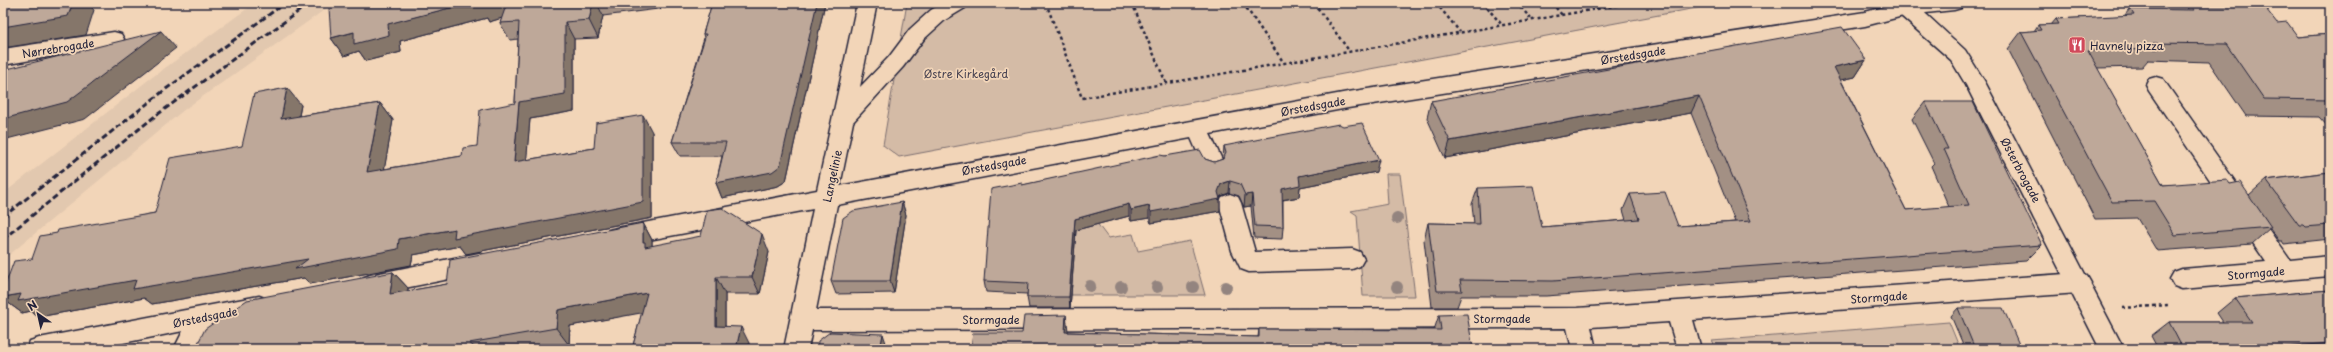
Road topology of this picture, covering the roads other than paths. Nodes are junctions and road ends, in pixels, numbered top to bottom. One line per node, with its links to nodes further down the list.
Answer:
1 (867, 3): 8 (street, Langelinie)
2 (958, 3): 8 (street)
3 (1954, 3): 4 (street, Ørstedsgade)
4 (1903, 5): 9 (street, Ørstedsgade); 19 (street, Østerbrogade)
5 (114, 38): 6 (street, Nørrebrogade)
6 (3, 57)
7 (2156, 85): 17 (street)
8 (844, 118): 11 (street, Langelinie)
9 (1197, 128): 10 (street); 11 (street, Ørstedsgade)
10 (1213, 164)
11 (827, 196): 13 (street, Ørstedsgade); 26 (street, Langelinie)
12 (1230, 203): 15 (street)
13 (592, 242)
14 (499, 260): 20 (street)
15 (1352, 260)
16 (2330, 266): 17 (street, Stormgade)
17 (2284, 270): 18 (street, Stormgade)
18 (2182, 279)
19 (2080, 283): 22 (street, Stormgade); 33 (street, Østerbrogade)
20 (350, 288)
21 (280, 302): 23 (street, Ørstedsgade)
22 (1678, 311): 25 (street, Stormgade); 32 (street)
23 (202, 317): 28 (street, Ørstedsgade); 29 (street)
24 (1229, 318): 25 (street, Stormgade); 26 (street, Stormgade); 27 (street)
25 (1577, 318): 31 (street)
26 (802, 320): 30 (street, Langelinie)
27 (1230, 341)
28 (39, 349)
29 (186, 349)
30 (796, 349)
31 (1584, 349)
32 (1689, 349)
33 (2112, 349)

